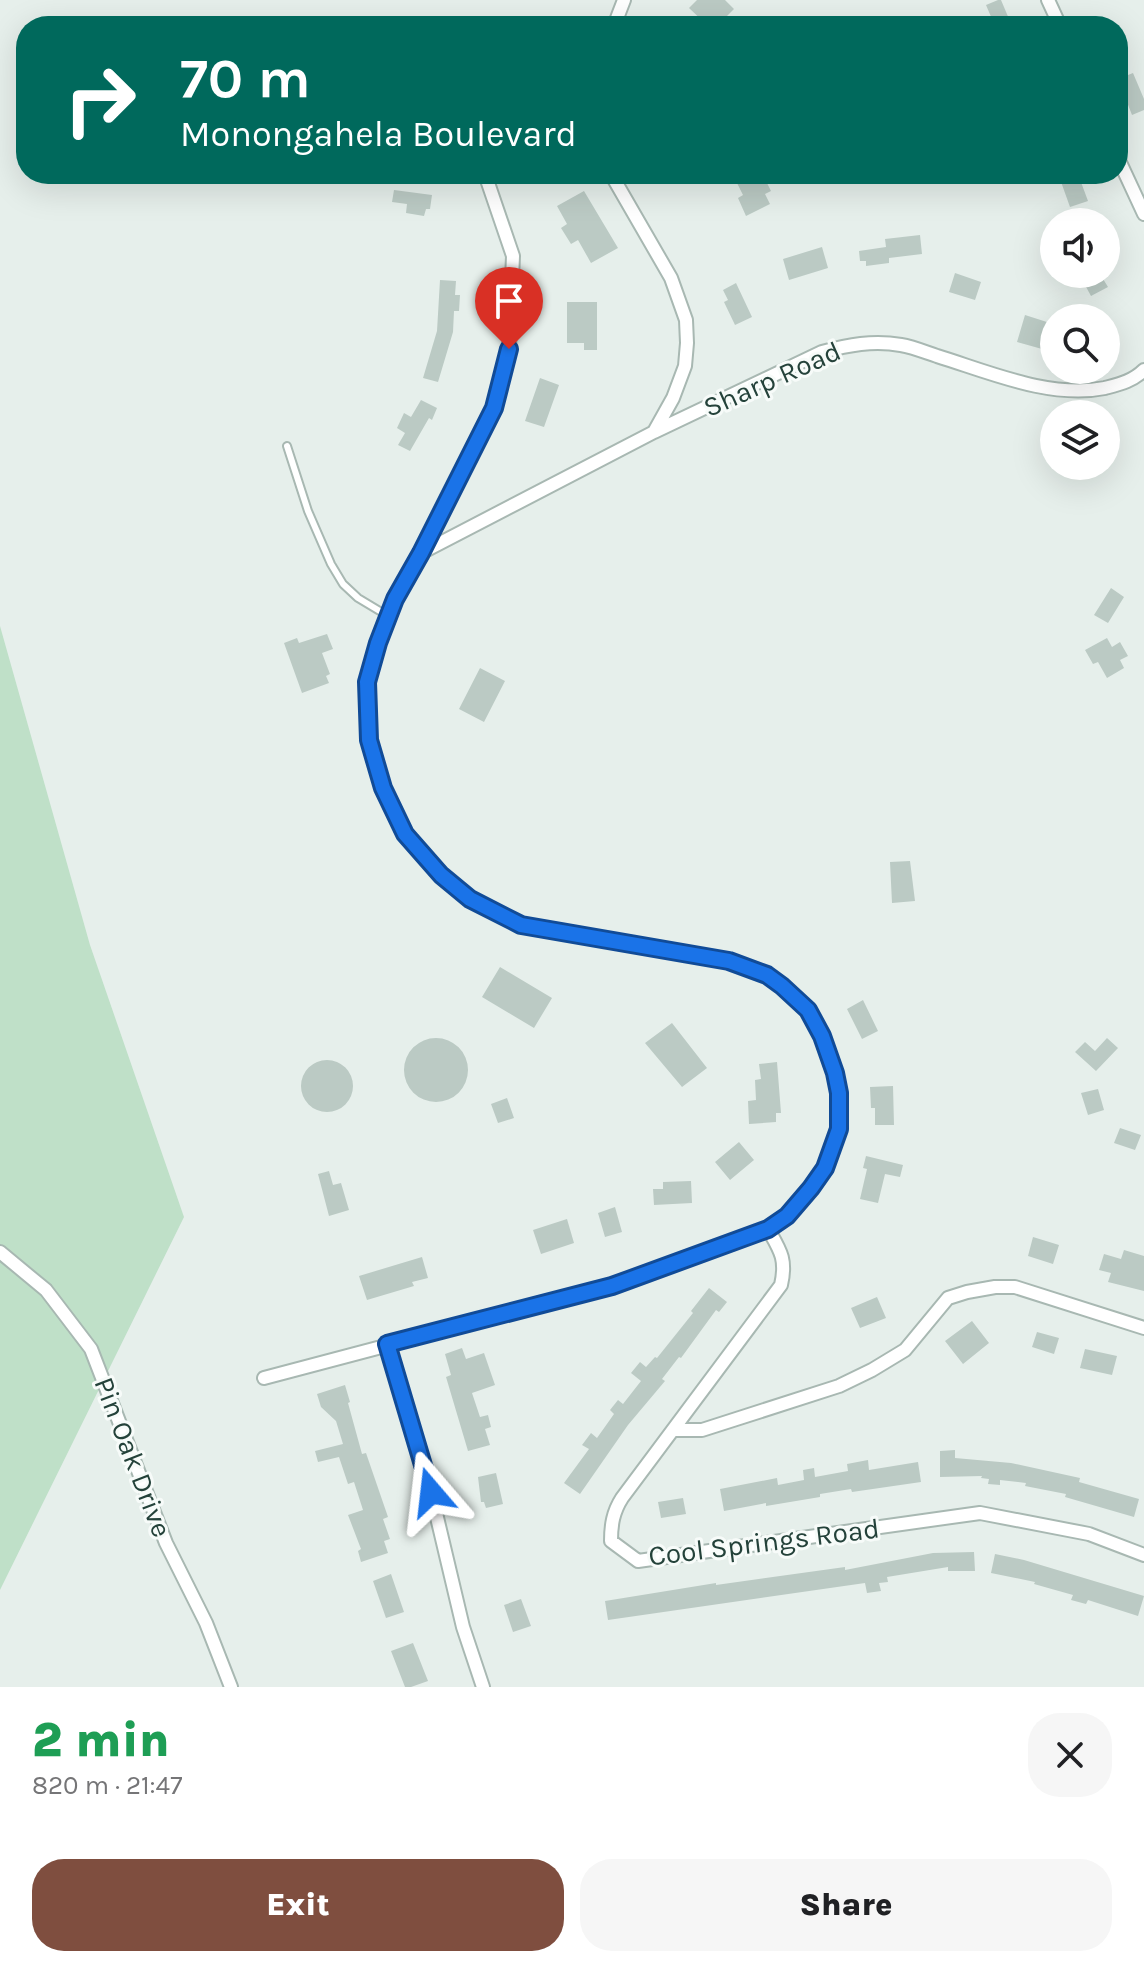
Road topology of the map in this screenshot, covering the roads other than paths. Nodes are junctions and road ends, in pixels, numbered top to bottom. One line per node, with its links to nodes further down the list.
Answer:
1 (1128, 180): 4 (street)
2 (488, 184): 8 (street)
3 (617, 184): 6 (street)
4 (1144, 214)
5 (1144, 370): 6 (street, Sharp Road)
6 (654, 432): 8 (street, Sharp Road)
7 (287, 446): 9 (lane)
8 (421, 553): 9 (street)
9 (388, 616): 10 (street)
10 (768, 1229): 13 (street); 15 (street, Cool Springs Road)
11 (0, 1252): 17 (street, Pin Oak Drive)
12 (1144, 1328): 15 (street)
13 (387, 1344): 14 (street); 18 (street)
14 (264, 1378)
15 (674, 1430): 16 (street, Cool Springs Road)
16 (1144, 1555)
17 (231, 1687)
18 (483, 1687)

